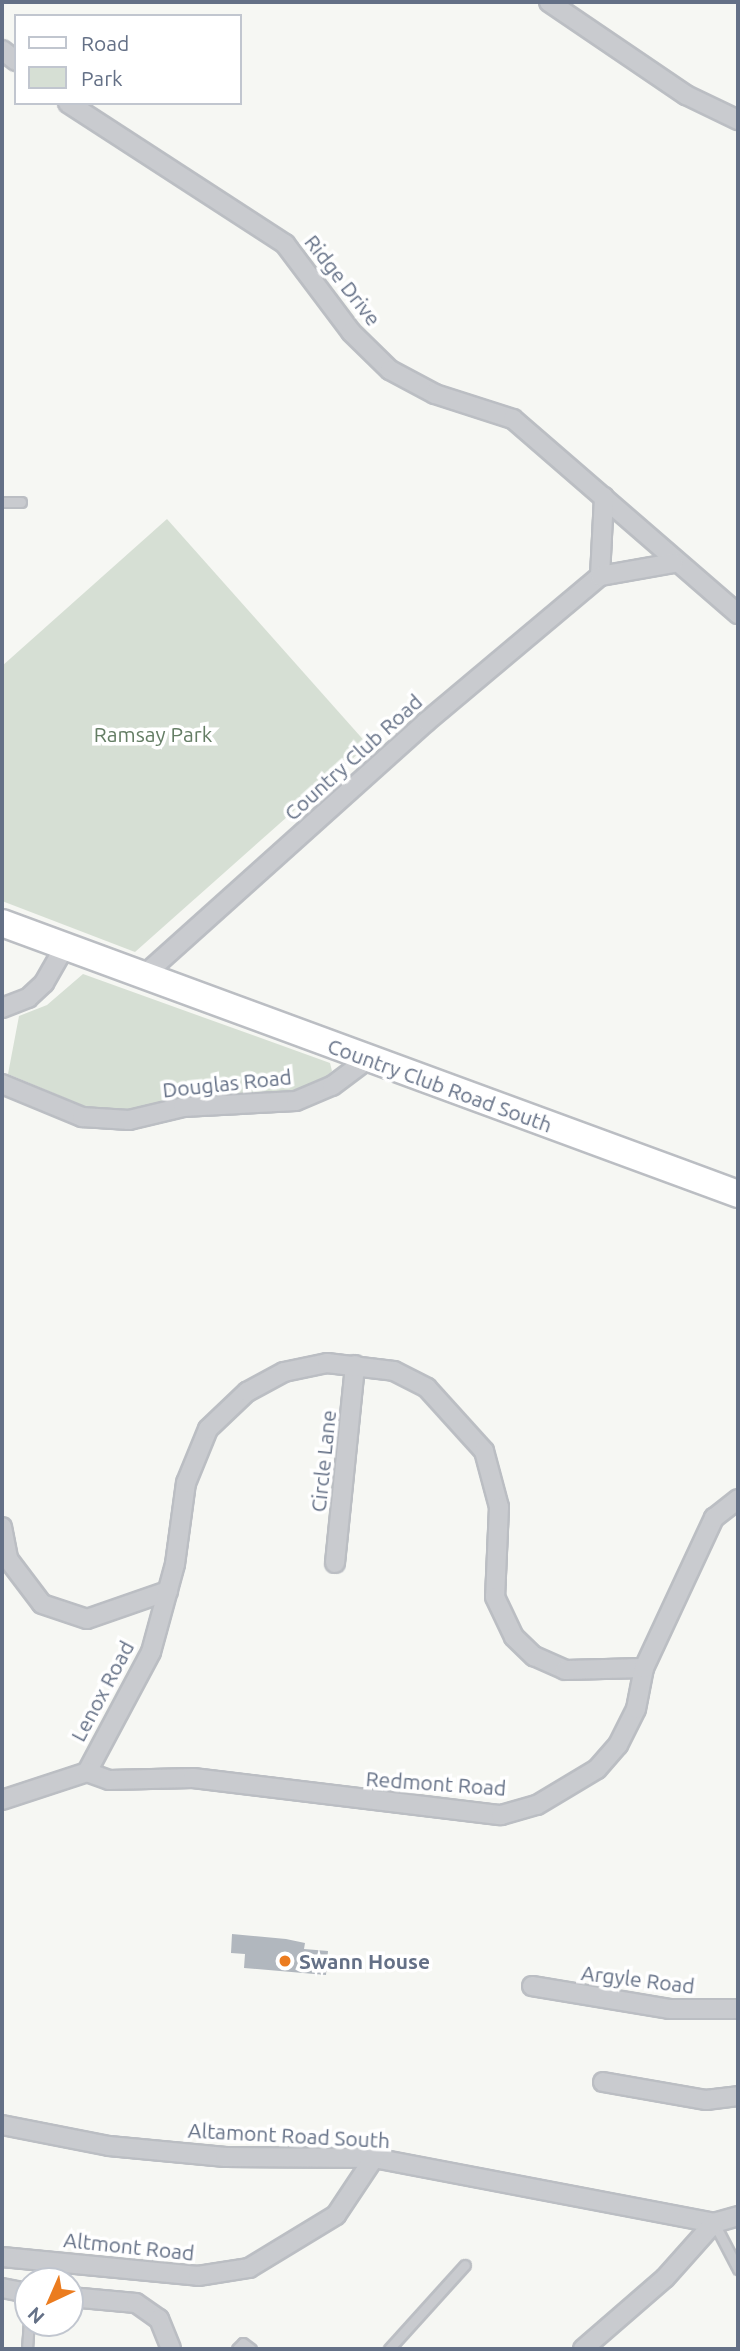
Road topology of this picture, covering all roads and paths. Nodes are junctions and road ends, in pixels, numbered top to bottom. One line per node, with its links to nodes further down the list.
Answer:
1 (550, 2): 3 (street)
2 (71, 105): 4 (street, Ridge Drive)
3 (738, 120)
4 (604, 497): 7 (street, Ridge Drive); 8 (street)
5 (2, 502): 6 (lane)
6 (21, 502)
7 (674, 563): 8 (street); 9 (street, Ridge Drive)
8 (600, 576): 12 (street, Country Club Road)
9 (738, 614)
10 (2, 923): 11 (main road, Country Club Road South)
11 (64, 948): 12 (main road, Country Club Road South); 13 (street)
12 (142, 977): 14 (main road, Country Club Road South)
13 (2, 1008)
14 (368, 1059): 15 (street, Douglas Road); 16 (main road, Country Club Road South)
15 (2, 1084)
16 (738, 1194)
17 (355, 1365): 20 (street, Circle Lane); 21 (street, Lenox Road); 22 (street, Lenox Road)
18 (738, 1499): 22 (street, Redmont Road)
19 (2, 1527): 21 (street, Lenox Road)
20 (335, 1563)
21 (168, 1591): 23 (street, Lenox Road)
22 (644, 1668): 23 (street, Redmont Road)
23 (87, 1772): 24 (street)
24 (2, 1800)
25 (532, 1986): 26 (street, Argyle Road)
26 (738, 2009)
27 (603, 2082): 28 (street)
28 (738, 2095)
29 (2, 2125): 30 (street, Altamont Road South)
30 (374, 2158): 32 (street, Altamont Road South); 33 (street, Altmont Road)
31 (738, 2216): 32 (street, Altamont Road South)
32 (714, 2223): 35 (lane); 41 (street)
33 (2, 2257)
34 (465, 2265): 40 (lane)
35 (738, 2269)
36 (84, 2298): 37 (street)
37 (172, 2349)
38 (237, 2349): 39 (lane)
39 (251, 2349)
40 (388, 2349)
41 (583, 2349)

